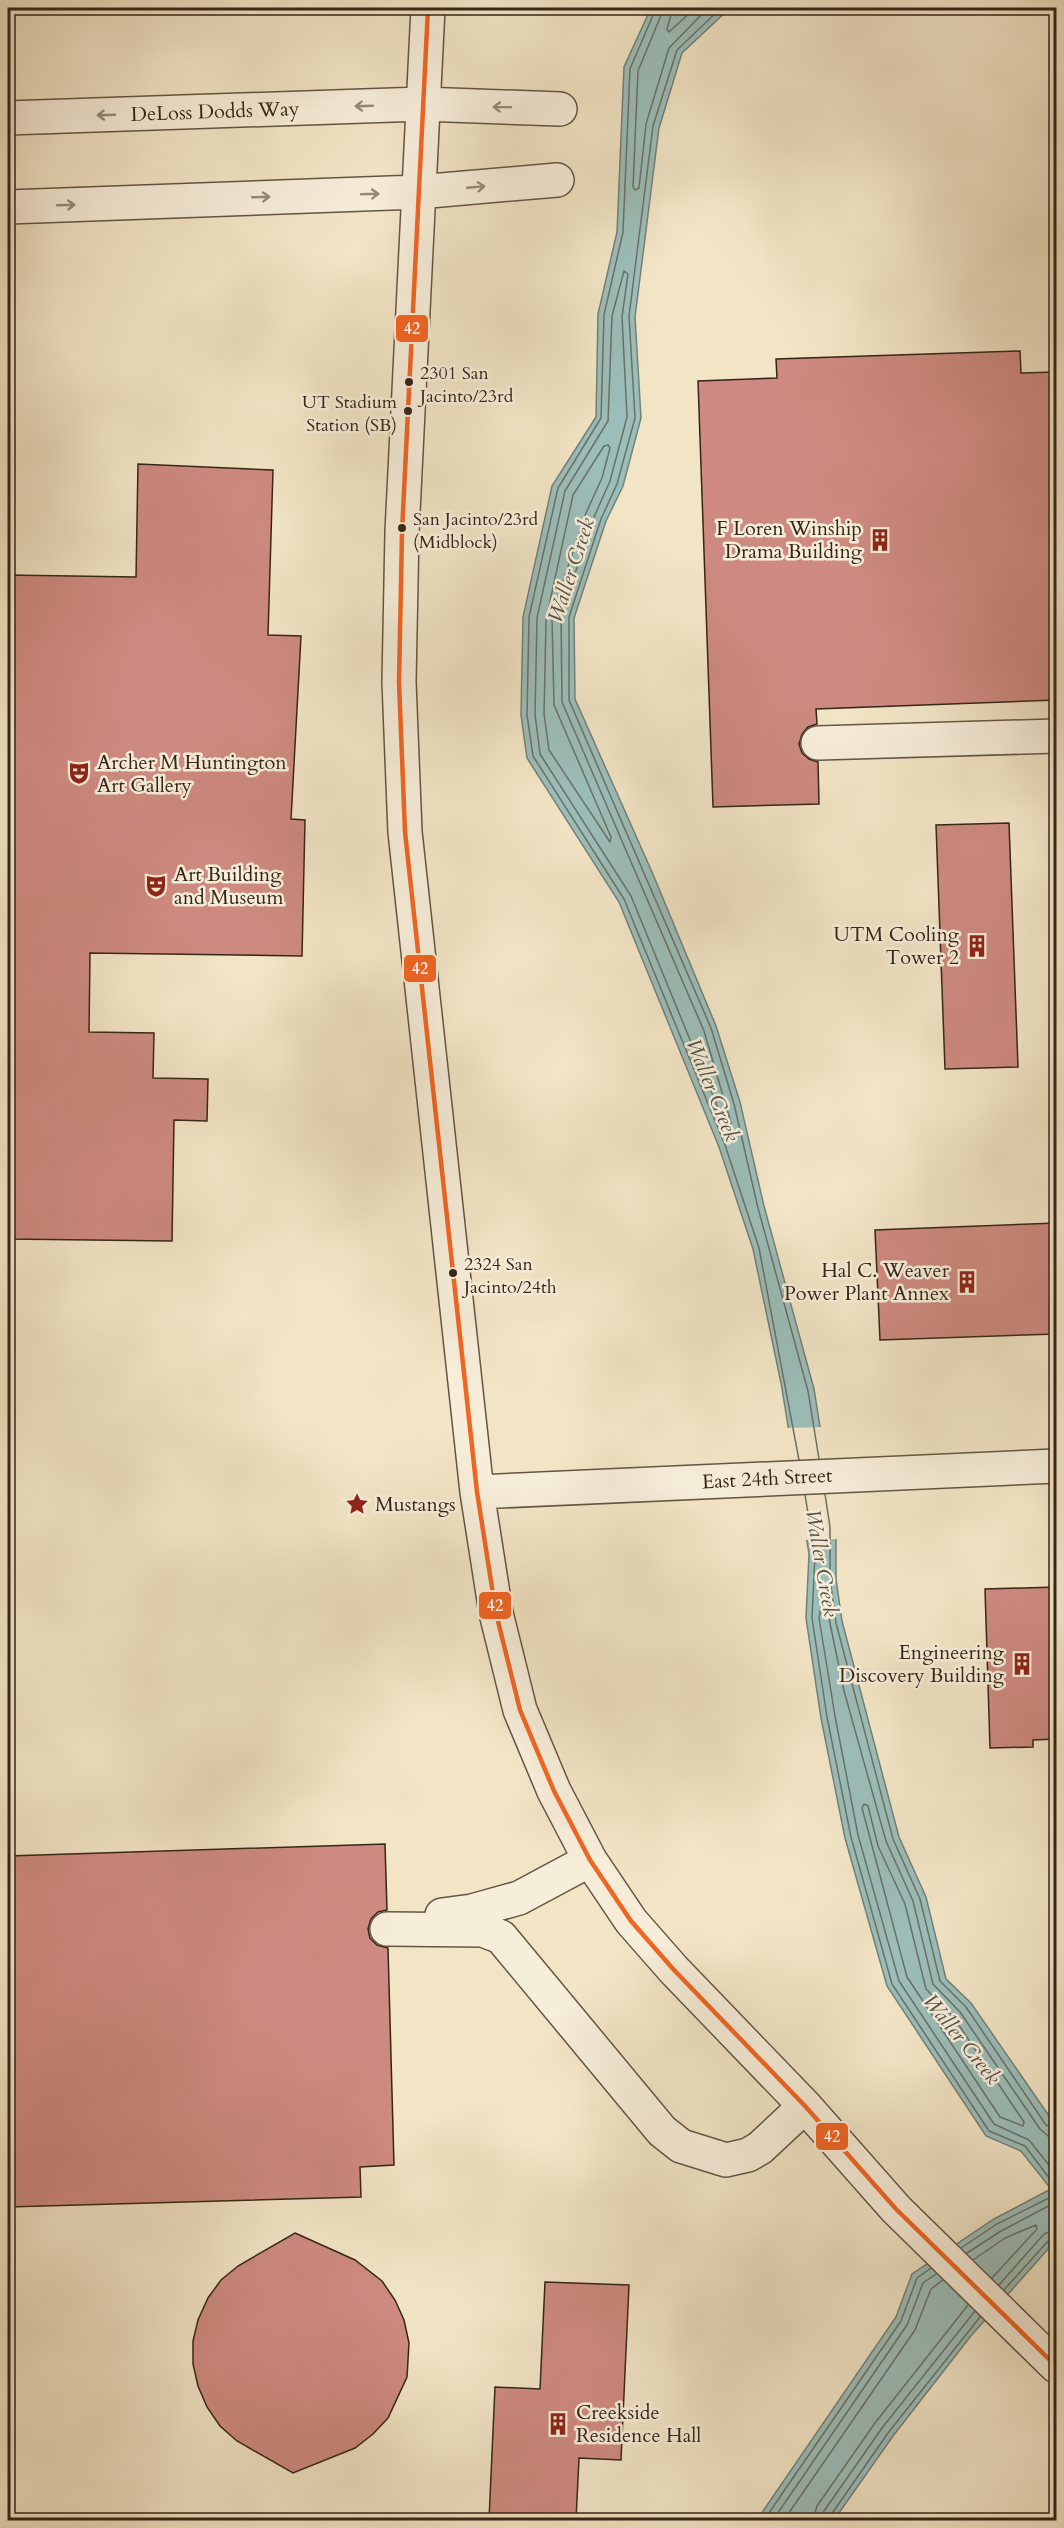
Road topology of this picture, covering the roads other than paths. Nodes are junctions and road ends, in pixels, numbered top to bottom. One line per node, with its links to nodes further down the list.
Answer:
1 (428, 8): 2 (street)
2 (422, 104): 3 (street, DeLoss Dodds Way, one-way to 2); 4 (street, DeLoss Dodds Way, one-way to 4); 6 (street)
3 (560, 109)
4 (8, 118)
5 (557, 180): 6 (street, one-way to 5)
6 (418, 192): 7 (street, one-way to 6); 11 (street)
7 (8, 207)
8 (1056, 736): 9 (street)
9 (818, 743)
10 (1056, 1466): 11 (street, East 24th Street)
11 (477, 1492): 12 (street)
12 (590, 1860): 13 (street); 13 (street)
13 (805, 2106): 14 (street)
14 (1052, 2361)

